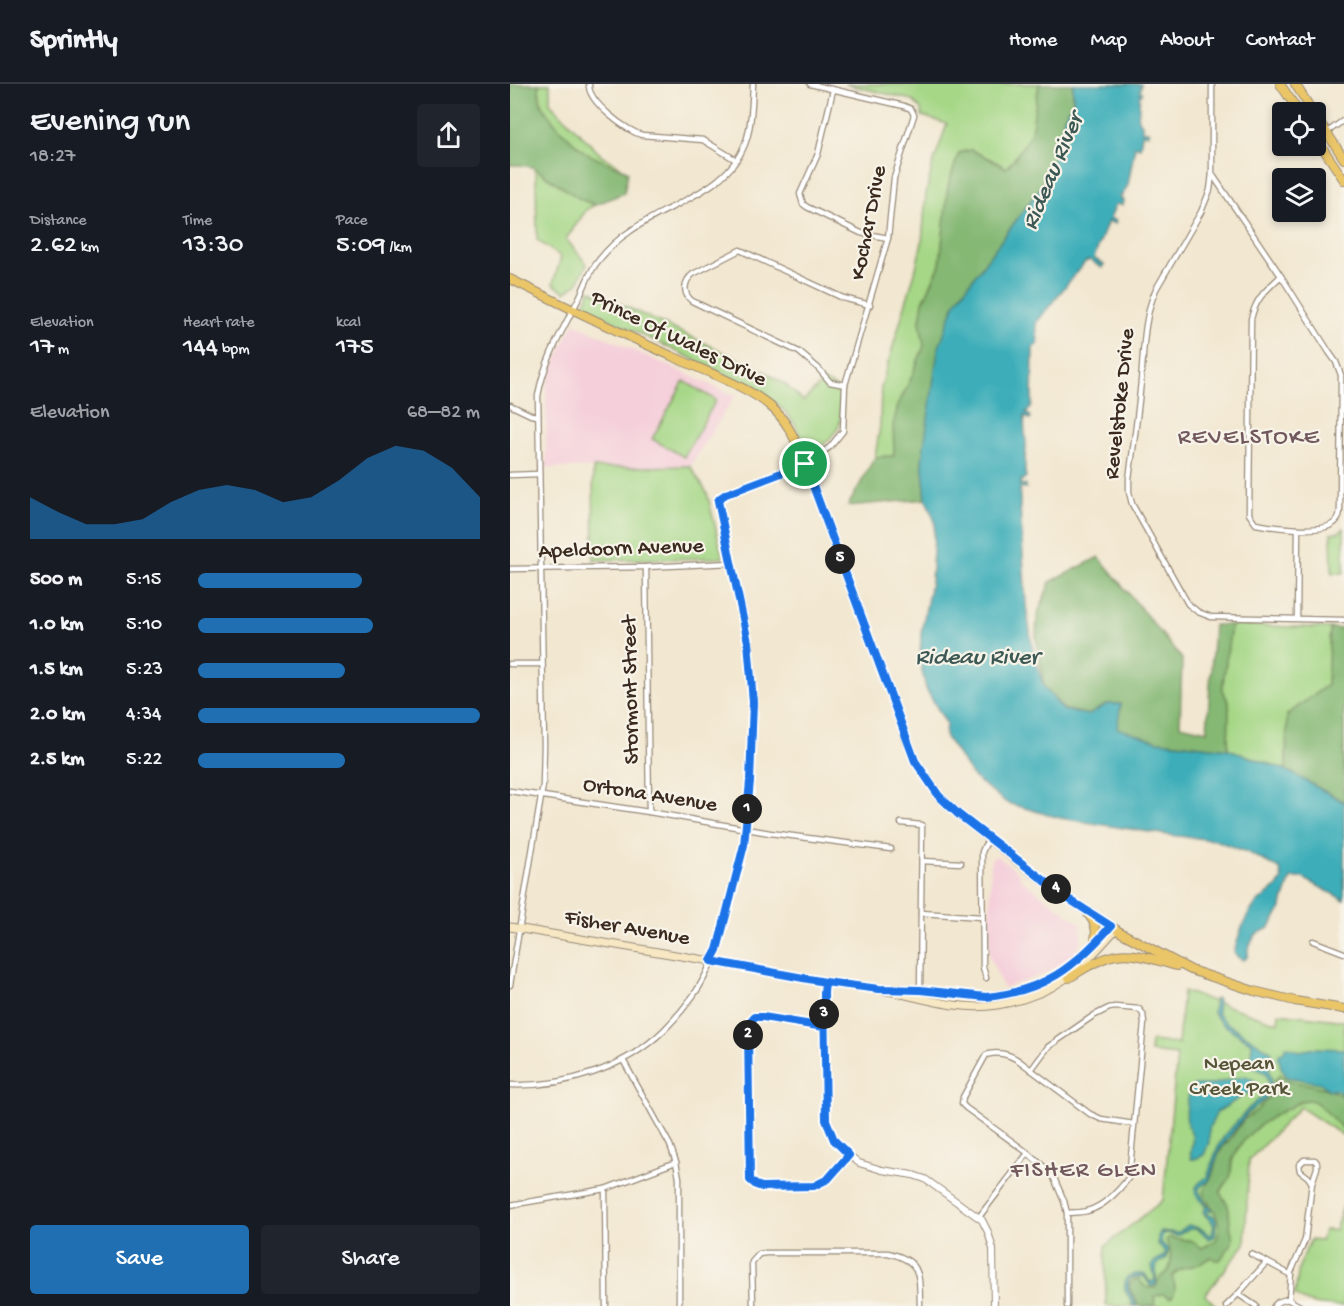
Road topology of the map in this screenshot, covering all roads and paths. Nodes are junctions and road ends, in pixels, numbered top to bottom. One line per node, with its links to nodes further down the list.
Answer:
1 (589, 84): 14 (street)
2 (753, 84): 14 (street)
3 (810, 84): 7 (street, Kochar Drive)
4 (1212, 84): 15 (street, Revelstoke Drive)
5 (1280, 84): 8 (main road)
6 (1295, 84): 9 (main road)
7 (833, 90): 17 (street); 17 (street, Kochar Drive)
8 (1292, 102)
9 (1307, 102)
10 (1344, 120): 11 (street)
11 (1326, 133): 13 (main road)
12 (1326, 154): 16 (main road)
13 (1344, 159)
14 (736, 160): 21 (street)
15 (1212, 174): 18 (street); 33 (street, Revelstoke Drive)
16 (1344, 180)
17 (888, 238): 20 (street, Kochar Drive)
18 (1281, 276): 28 (street); 28 (street)
19 (510, 279): 21 (main road, Prince Of Wales Drive)
20 (870, 305): 22 (street, Kochar Drive); 22 (street)
21 (572, 309): 24 (street); 25 (main road, Prince Of Wales Drive)
22 (846, 385): 25 (street, Kochar Drive)
23 (510, 405): 24 (street)
24 (538, 416): 26 (street)
25 (805, 464): 29 (street, Kochar Drive); 42 (main road, Prince Of Wales Drive)
26 (538, 474): 27 (street); 32 (street)
27 (510, 475)
28 (1299, 529): 33 (street)
29 (732, 563): 30 (street, Apeldoorn Avenue); 41 (street)
30 (646, 567): 32 (street, Apeldoorn Avenue); 39 (street, Stormont Street)
31 (510, 569): 32 (street, Apeldoorn Avenue)
32 (541, 569): 36 (street)
33 (1297, 618): 34 (street, Revelstoke Drive)
34 (1344, 620)
35 (510, 664): 36 (street)
36 (542, 664): 38 (street)
37 (510, 790): 38 (street, Ortona Avenue)
38 (540, 796): 39 (street, Ortona Avenue); 51 (street)
39 (649, 812): 41 (street, Ortona Avenue)
40 (901, 823): 44 (street)
41 (746, 828): 43 (street, Ortona Avenue); 55 (street)
42 (990, 840): 46 (main road, Prince Of Wales Drive); 48 (street)
43 (891, 849)
44 (922, 861): 45 (street); 47 (street)
45 (961, 863)
46 (1085, 910): 50 (main road, Prince Of Wales Drive); 53 (main road)
47 (921, 913): 48 (street); 63 (street)
48 (982, 917): 57 (street)
49 (510, 927): 51 (main road, Fisher Avenue)
50 (1113, 928): 53 (main road, Fisher Avenue); 56 (main road, Prince Of Wales Drive); 58 (main road, Fisher Avenue)
51 (519, 929): 55 (main road, Fisher Avenue); 60 (street)
52 (1313, 942): 54 (street)
53 (1094, 946): 62 (main road, Fisher Avenue)
54 (1344, 953)
55 (711, 961): 59 (main road, Fisher Avenue); 68 (street)
56 (1191, 970): 58 (main road); 66 (main road, Prince Of Wales Drive)
57 (986, 978)
58 (1069, 978): 64 (main road, Fisher Avenue)
59 (825, 982): 61 (main road, Fisher Avenue); 67 (street)
60 (510, 985)
61 (879, 989): 63 (main road, Fisher Avenue); 65 (main road, Fisher Avenue)
62 (1026, 989): 63 (main road, Fisher Avenue); 64 (main road)
63 (920, 990): 65 (street)
64 (1028, 998): 65 (main road, Fisher Avenue)
65 (919, 999)
66 (1344, 1009)
67 (824, 1027): 73 (street); 73 (street)
68 (623, 1060): 70 (street); 74 (street)
69 (1031, 1070): 71 (street); 71 (street); 72 (street)
70 (510, 1085)
71 (1134, 1124): 78 (street)
72 (1028, 1153): 78 (street); 79 (street)
73 (849, 1155): 79 (street)
74 (676, 1162): 76 (street); 86 (street)
75 (1312, 1183): 75 (street); 82 (street)
76 (605, 1189): 77 (street); 85 (street)
77 (510, 1205)
78 (1067, 1213): 90 (street)
79 (979, 1217): 89 (street)
80 (1251, 1254): 81 (street)
81 (1267, 1263): 82 (street); 83 (street)
82 (1291, 1275): 84 (street)
83 (1238, 1294): 91 (street); 92 (street)
84 (1289, 1300): 93 (street); 94 (street)
85 (606, 1306)
86 (680, 1306)
87 (753, 1306): 88 (street)
88 (920, 1306)
89 (994, 1306)
90 (1067, 1306)
91 (1226, 1306)
92 (1256, 1306)
93 (1274, 1306)
94 (1300, 1306)

